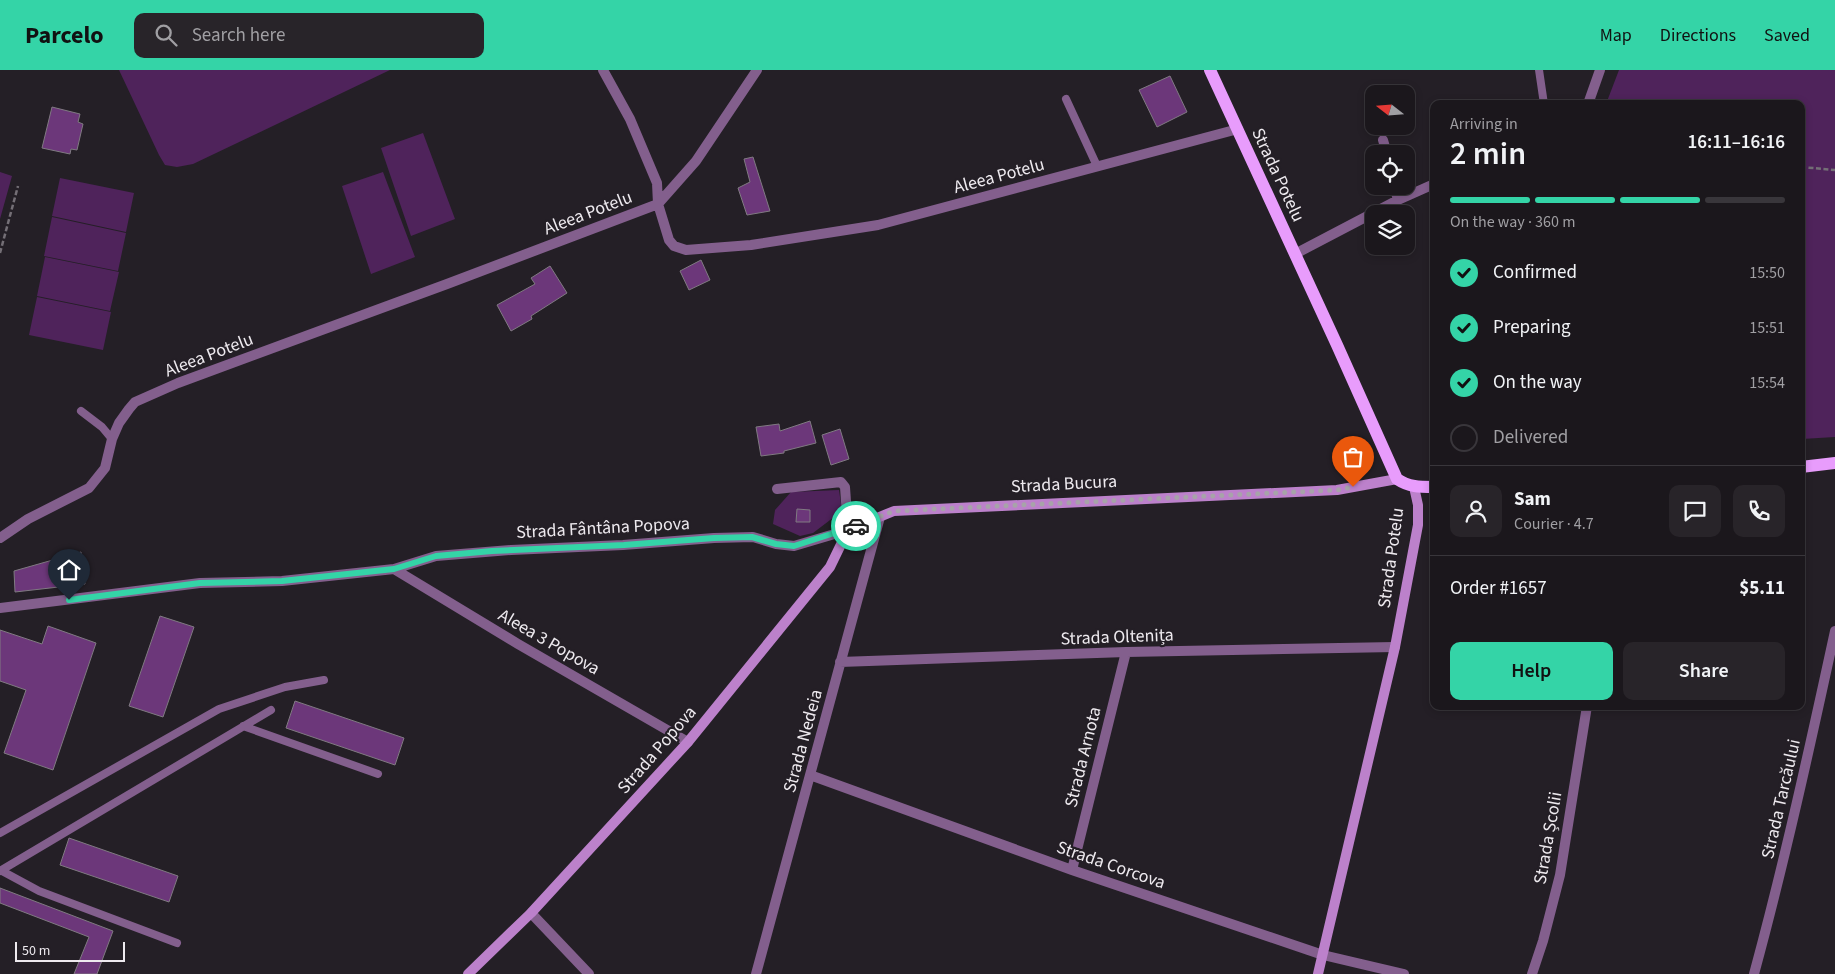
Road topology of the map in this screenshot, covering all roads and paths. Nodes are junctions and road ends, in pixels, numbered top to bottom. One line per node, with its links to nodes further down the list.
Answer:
1 (603, 70): 19 (street)
2 (757, 70): 19 (street)
3 (1210, 70): 9 (main road, Strada Potelu)
4 (1539, 70): 7 (lane)
5 (1600, 70): 8 (street)
6 (1066, 100): 12 (lane)
7 (1543, 100)
8 (1589, 100)
9 (1238, 129): 12 (street, Aleea Potelu); 21 (main road, Strada Potelu)
10 (1384, 140): 11 (street)
11 (1385, 145)
12 (1097, 166): 19 (street, Aleea Potelu)
13 (1805, 167): 14 (path)
14 (1835, 170)
15 (18, 186): 20 (path)
16 (1430, 186): 18 (street)
17 (1397, 195): 18 (street)
18 (1398, 200): 21 (street)
19 (658, 204): 23 (street, Aleea Potelu)
20 (0, 253)
21 (1295, 254): 26 (main road, Strada Potelu)
22 (81, 411): 23 (lane)
23 (112, 439): 32 (street, Aleea Potelu)
24 (1835, 463): 25 (main road)
25 (1805, 466)
26 (1397, 479): 27 (main road, Strada Potelu); 30 (street, Strada Bucura)
27 (1414, 487): 28 (main road); 36 (street, Strada Potelu)
28 (1430, 487)
29 (777, 489): 31 (street)
30 (880, 517): 31 (street, Strada Bucura); 38 (street, Strada Nedeia)
31 (848, 530): 33 (street, Strada Fântâna Popova); 43 (street, Strada Popova)
32 (0, 538)
33 (394, 569): 34 (street, Strada Fântâna Popova); 43 (street, Aleea 3 Popova)
34 (0, 608)
35 (1835, 631): 58 (street, Strada Tarcăului)
36 (1395, 646): 37 (street, Strada Oltenița); 51 (street, Strada Potelu)
37 (1126, 652): 38 (street, Strada Oltenița); 47 (street, Strada Arnota)
38 (840, 662): 45 (street, Strada Nedeia)
39 (324, 680): 46 (lane)
40 (271, 710): 42 (lane)
41 (1586, 710): 57 (street, Strada Școlii)
42 (243, 726): 44 (lane); 48 (lane)
43 (688, 742): 49 (street, Strada Popova)
44 (378, 774)
45 (810, 775): 47 (street, Strada Corcova); 54 (street, Strada Nedeia)
46 (0, 832)
47 (1072, 870): 51 (street, Strada Corcova)
48 (1, 871): 50 (lane)
49 (531, 913): 52 (street, Strada Popova); 53 (street)
50 (176, 943)
51 (1323, 955): 55 (street, Strada Potelu); 56 (street, Strada Corcova)
52 (468, 974)
53 (589, 974)
54 (756, 974)
55 (1318, 974)
56 (1404, 974)
57 (1532, 974)
58 (1754, 974)

